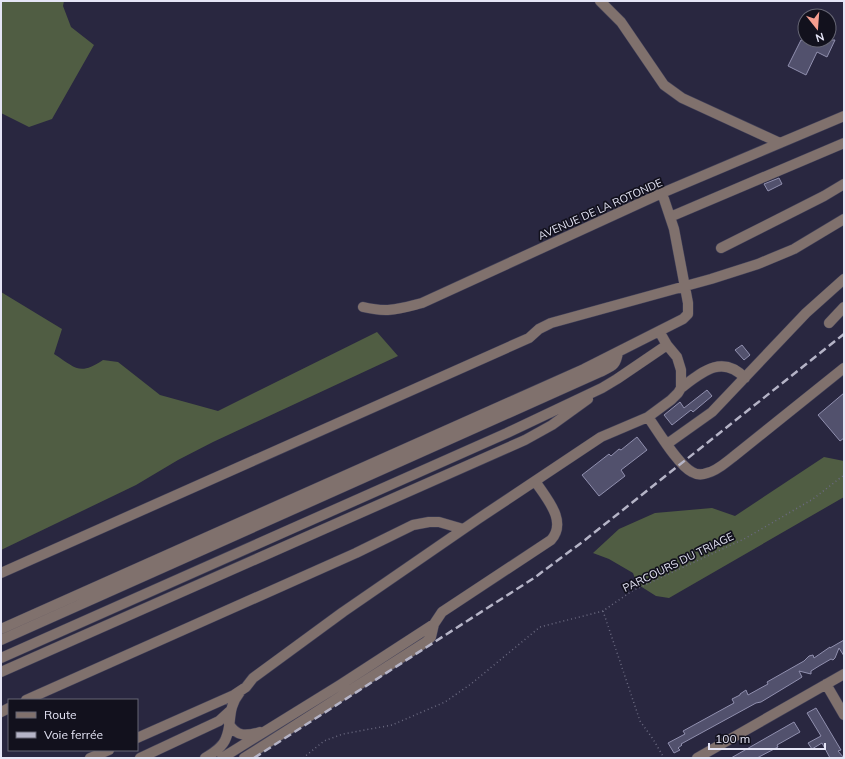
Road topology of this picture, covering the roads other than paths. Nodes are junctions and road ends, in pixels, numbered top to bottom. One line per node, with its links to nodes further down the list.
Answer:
1 (600, 1): 3 (street)
2 (844, 116): 3 (street, AVENUE DE LA ROTONDE)
3 (780, 143): 6 (street, AVENUE DE LA ROTONDE)
4 (844, 143): 7 (street)
5 (844, 184): 9 (street)
6 (662, 193): 7 (street); 12 (street, AVENUE DE LA ROTONDE)
7 (670, 217): 11 (street)
8 (844, 219): 11 (street)
9 (721, 248)
10 (844, 279): 19 (street)
11 (685, 286): 15 (street); 28 (street)
12 (363, 307)
13 (844, 307): 14 (street)
14 (829, 323)
15 (659, 332): 16 (street); 17 (street)
16 (667, 345): 20 (street); 21 (street)
17 (618, 352): 30 (street); 31 (street)
18 (844, 368): 23 (street)
19 (745, 378): 21 (street); 23 (street)
20 (602, 388): 24 (street); 26 (street)
21 (681, 388): 22 (street)
22 (648, 417): 23 (street); 25 (street)
23 (667, 444)
24 (412, 476): 26 (street); 32 (street)
25 (535, 481): 27 (street); 29 (street)
26 (418, 487): 33 (street)
27 (463, 529): 36 (street); 37 (street)
28 (1, 573)
29 (434, 624): 41 (street); 48 (street)
30 (1, 629)
31 (1, 640)
32 (1, 658)
33 (1, 672)
34 (844, 674): 35 (street)
35 (826, 684): 39 (street); 49 (street)
36 (241, 691): 38 (street); 42 (street)
37 (28, 699)
38 (230, 711): 40 (street); 45 (street)
39 (844, 715)
40 (229, 724): 41 (street); 46 (street)
41 (271, 728): 47 (street)
42 (138, 738)
43 (107, 751): 44 (street)
44 (90, 758)
45 (140, 758)
46 (205, 758)
47 (222, 758)
48 (244, 758)
49 (697, 758)

